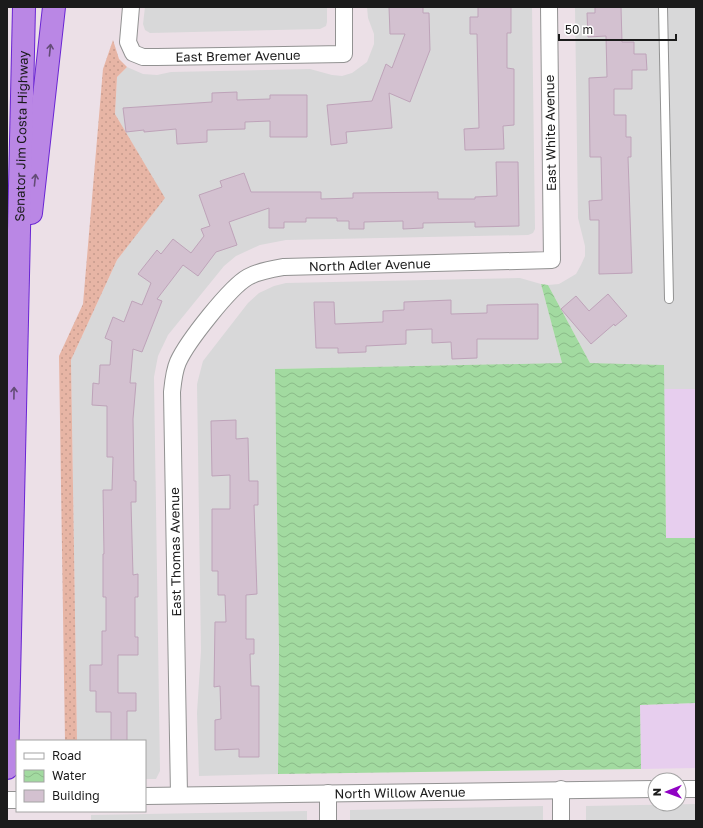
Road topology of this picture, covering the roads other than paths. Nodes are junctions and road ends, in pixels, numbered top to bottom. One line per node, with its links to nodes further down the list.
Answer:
1 (24, 7): 10 (highway, Senator Jim Costa Highway)
2 (54, 7): 10 (highway, one-way to 2)
3 (130, 7): 4 (street, East Bremer Avenue)
4 (344, 7)
5 (549, 7): 7 (street, East White Avenue)
6 (663, 7): 8 (lane)
7 (552, 260): 9 (street, North Adler Avenue)
8 (668, 299)
9 (208, 319): 15 (street, East Thomas Avenue)
10 (15, 357): 11 (highway, Senator Jim Costa Highway, one-way to 10)
11 (7, 768)
12 (561, 789): 13 (street, North Willow Avenue); 14 (street, North Willow Avenue); 18 (street)
13 (647, 789)
14 (328, 793): 15 (street, North Willow Avenue); 17 (street)
15 (179, 795): 16 (street, North Willow Avenue)
16 (146, 796)
17 (328, 821)
18 (561, 821)

